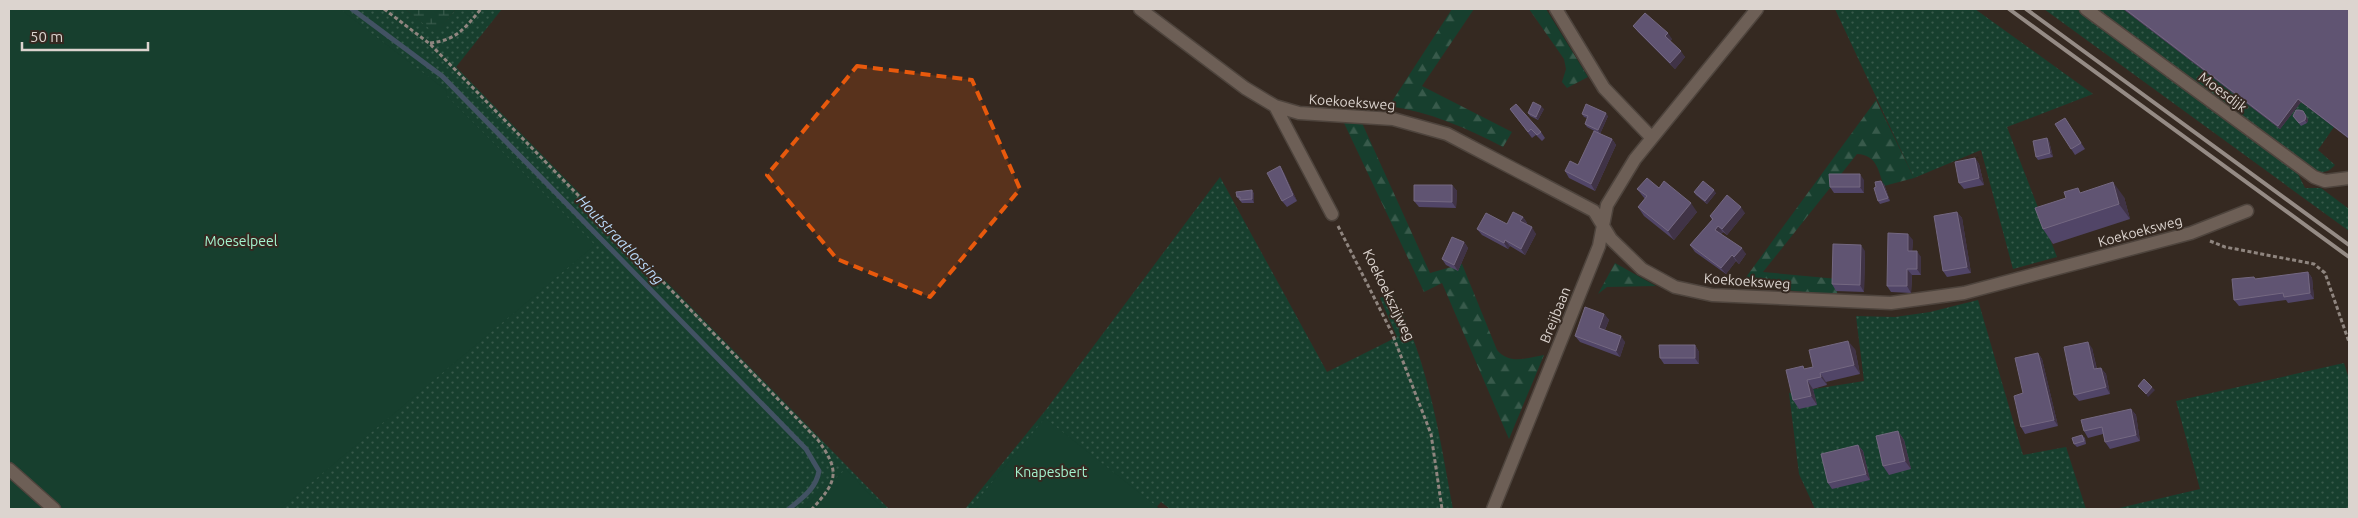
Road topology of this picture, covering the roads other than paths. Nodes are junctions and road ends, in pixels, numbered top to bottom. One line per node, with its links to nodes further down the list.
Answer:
1 (1140, 9): 5 (street, Koekoeksweg)
2 (1556, 9): 6 (street)
3 (1757, 9): 6 (street, Breijbaan)
4 (2086, 9): 8 (street, Moesdijk)
5 (1275, 106): 11 (street); 12 (street, Koekoeksweg)
6 (1652, 138): 12 (street, Breijbaan)
7 (2349, 178): 8 (street)
8 (2325, 181): 9 (street)
9 (2305, 184)
10 (2247, 211): 12 (street, Koekoeksweg)
11 (1332, 214)
12 (1603, 225): 15 (street, Breijbaan)
13 (9, 469): 14 (street)
14 (54, 509)
15 (1492, 509)

